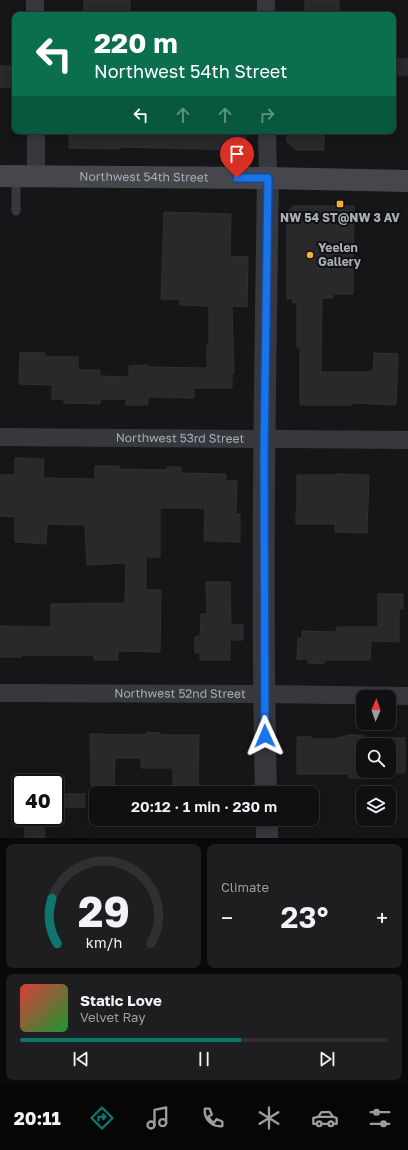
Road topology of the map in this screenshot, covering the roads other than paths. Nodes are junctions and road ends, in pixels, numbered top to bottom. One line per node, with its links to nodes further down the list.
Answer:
1 (35, 0): 3 (street)
2 (266, 0): 4 (street)
3 (35, 12)
4 (266, 12)
5 (35, 134): 7 (street)
6 (267, 134): 8 (street)
7 (17, 177): 8 (main road, Northwest 54th Street); 10 (lane)
8 (268, 178): 9 (main road, Northwest 54th Street); 12 (street)
9 (408, 181)
10 (16, 211)
11 (0, 437): 12 (street, Northwest 53rd Street)
12 (264, 440): 13 (street, Northwest 53rd Street); 15 (street)
13 (408, 440)
14 (0, 693): 15 (street, Northwest 52nd Street)
15 (264, 694): 16 (street, Northwest 52nd Street); 17 (street)
16 (408, 696)
17 (266, 786)
18 (266, 826): 19 (street)
19 (267, 838)

